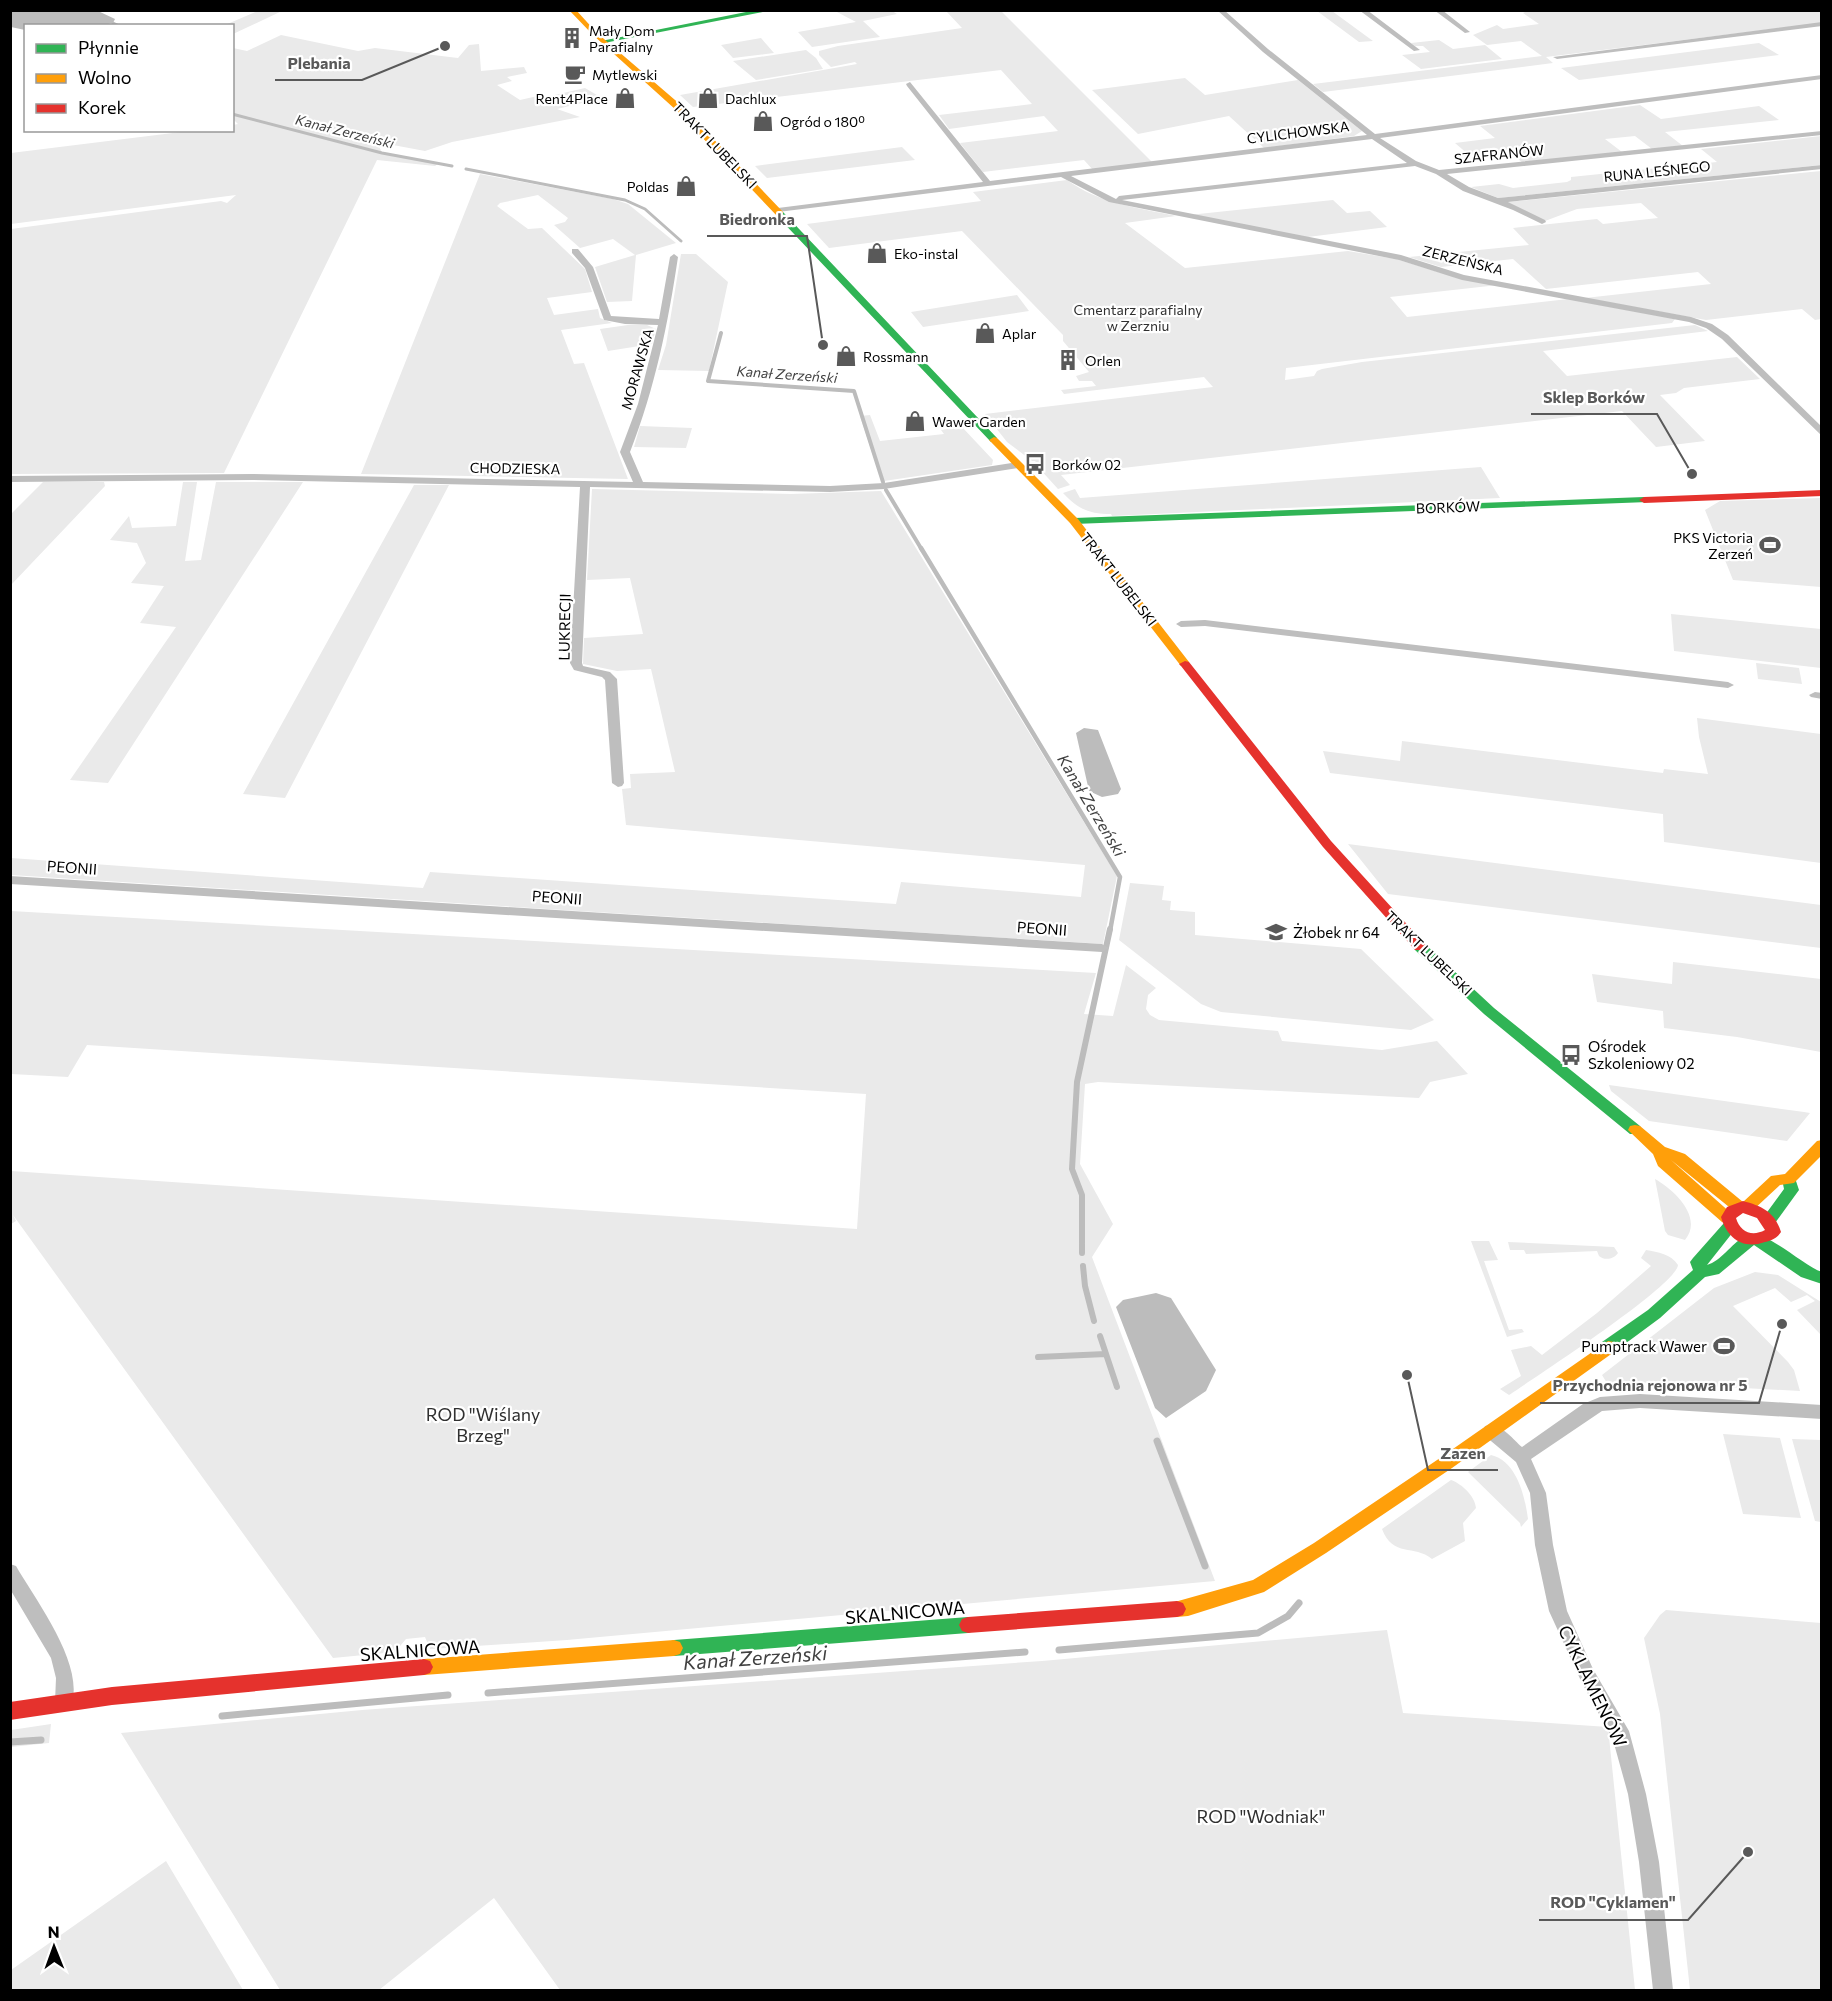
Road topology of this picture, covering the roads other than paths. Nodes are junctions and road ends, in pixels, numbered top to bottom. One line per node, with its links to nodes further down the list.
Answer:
1 (572, 10): 8 (street, TRAKT LUBELSKI)
2 (770, 10): 8 (street)
3 (1220, 10): 14 (street)
4 (1362, 10): 9 (street)
5 (1437, 10): 7 (street)
6 (1821, 24): 10 (street)
7 (1467, 32)
8 (604, 40): 22 (street, TRAKT LUBELSKI)
9 (1416, 50)
10 (1557, 57)
11 (1821, 77): 14 (street, CYLICHOWSKA)
12 (910, 84): 19 (street)
13 (1821, 133): 17 (street, SZAFRANÓW)
14 (1375, 136): 15 (street); 18 (street, CYLICHOWSKA)
15 (1415, 164): 17 (street, SZAFRANÓW); 20 (street, SZAFRANÓW)
16 (1821, 167): 21 (street, RUNA LEŚNEGO)
17 (1439, 172): 21 (street)
18 (1063, 175): 19 (street, CYLICHOWSKA); 20 (street, ZERZEŃSKA)
19 (988, 184): 22 (street, CYLICHOWSKA)
20 (1109, 200): 27 (street, ZERZEŃSKA)
21 (1495, 201): 23 (street)
22 (778, 210): 28 (street, TRAKT LUBELSKI)
23 (1542, 222)
24 (575, 251): 26 (street)
25 (674, 256): 26 (street, MORAWSKA)
26 (664, 322): 31 (street, MORAWSKA)
27 (1821, 432)
28 (1018, 465): 31 (street, CHODZIESKA); 33 (street, TRAKT LUBELSKI)
29 (10, 479): 30 (street, CHODZIESKA)
30 (585, 483): 31 (street, CHODZIESKA); 36 (street, LUKRECJI)
31 (639, 484)
32 (1821, 493): 33 (street, BORKÓW)
33 (1074, 520): 40 (street, TRAKT LUBELSKI)
34 (1180, 624): 35 (street)
35 (1728, 685)
36 (618, 783)
37 (10, 880): 38 (street, PEONII)
38 (1102, 948)
39 (1821, 1145): 41 (street)
40 (1660, 1151): 42 (street, TRAKT LUBELSKI); 43 (street, TRAKT LUBELSKI)
41 (1789, 1179): 42 (street); 44 (street)
42 (1743, 1207): 43 (street); 44 (street)
43 (1728, 1222): 45 (street); 46 (street, SKALNICOWA)
44 (1771, 1226): 45 (street); 47 (street)
45 (1755, 1240): 46 (street, SKALNICOWA); 47 (street)
46 (1701, 1272): 49 (street, SKALNICOWA)
47 (1821, 1276)
48 (1821, 1412): 50 (street)
49 (1491, 1431): 50 (street, CYKLAMENÓW); 52 (street, SKALNICOWA)
50 (1522, 1457): 54 (street, CYKLAMENÓW)
51 (10, 1572): 52 (street)
52 (64, 1702): 53 (street, SKALNICOWA)
53 (10, 1711)
54 (1663, 1990)

